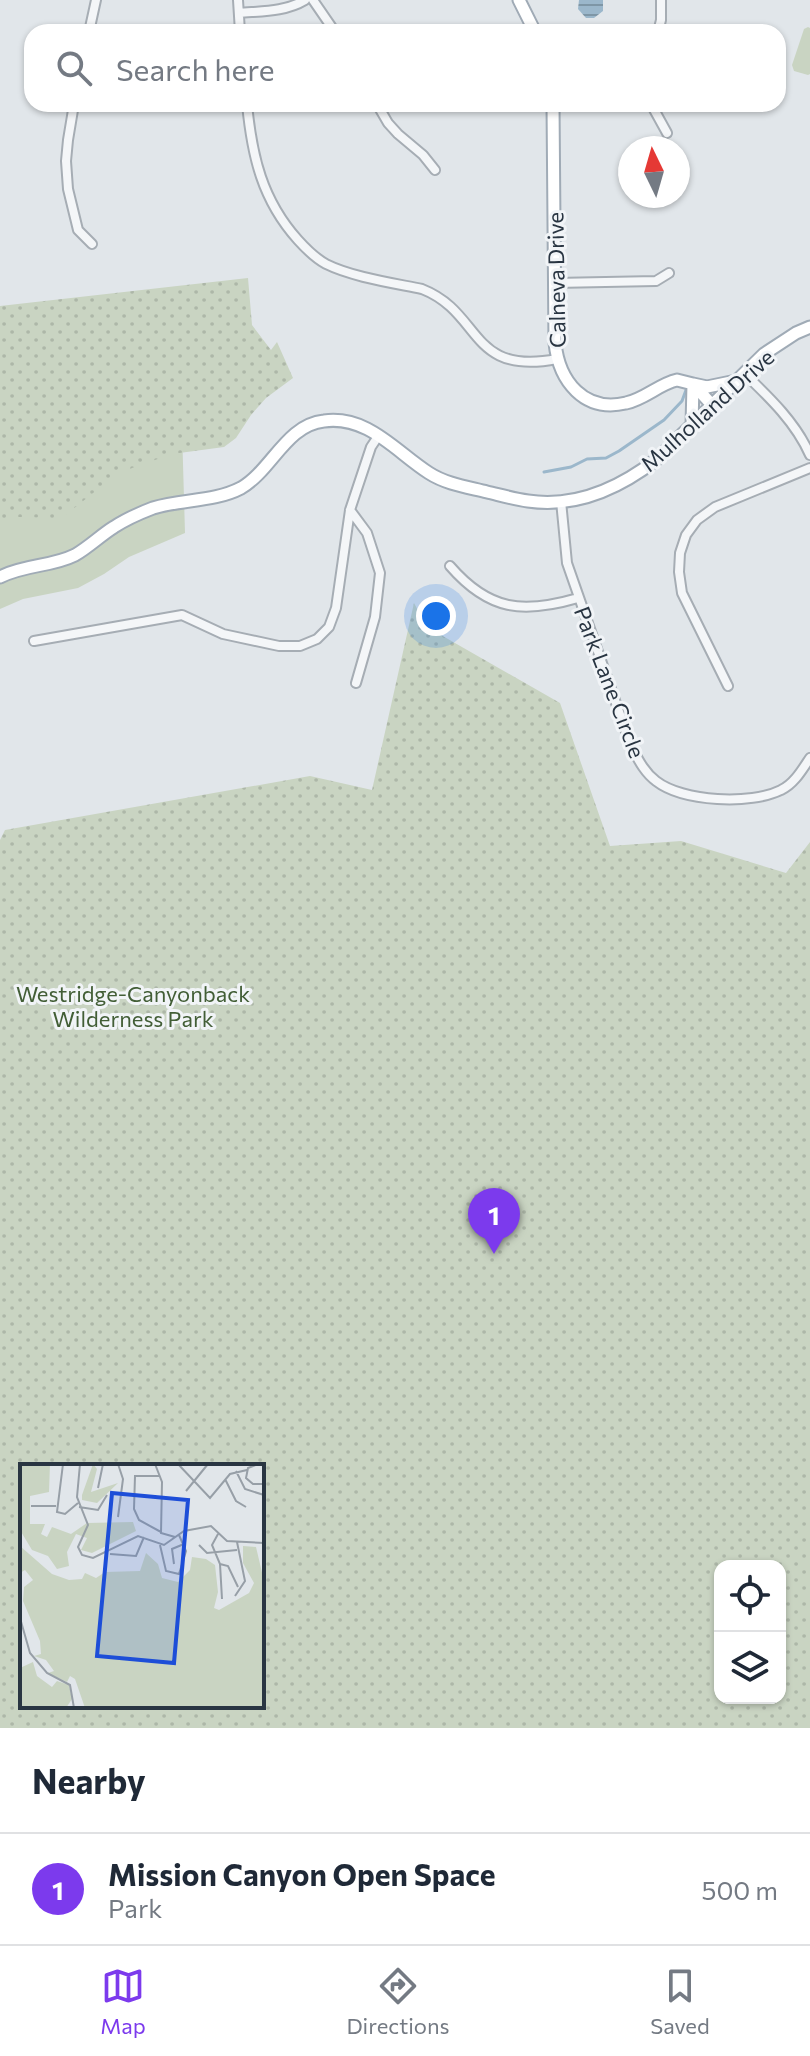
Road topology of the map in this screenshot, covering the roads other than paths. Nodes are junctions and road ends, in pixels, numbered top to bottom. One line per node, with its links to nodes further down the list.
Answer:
1 (96, 0): 8 (street)
2 (238, 0): 7 (street)
3 (305, 0): 7 (street)
4 (313, 0): 10 (street)
5 (519, 0): 11 (main road)
6 (661, 0): 12 (street)
7 (239, 13): 9 (street)
8 (91, 24)
9 (240, 24)
10 (330, 24)
11 (531, 24)
12 (660, 24)
13 (73, 112): 20 (street)
14 (248, 112): 24 (street)
15 (382, 112): 19 (street)
16 (553, 112): 22 (main road, Calneva Drive)
17 (655, 112): 18 (street)
18 (667, 133)
19 (435, 170)
20 (92, 244)
21 (669, 273): 22 (street)
22 (555, 283): 24 (main road, Calneva Drive)
23 (810, 327): 25 (main road, Mulholland Drive)
24 (557, 359): 26 (main road, Calneva Drive)
25 (741, 377): 26 (main road, Calneva Drive); 27 (main road, Mulholland Drive); 30 (street)
26 (693, 384): 27 (main road); 28 (main road)
27 (712, 405): 28 (main road, Mulholland Drive)
28 (692, 425): 32 (main road, Mulholland Drive)
29 (379, 435): 32 (main road, Mulholland Drive); 33 (street); 35 (main road, Mulholland Drive)
30 (810, 455)
31 (810, 468): 39 (street)
32 (561, 501): 36 (street, Park Lane Circle)
33 (350, 510): 37 (street); 38 (street)
34 (450, 566): 36 (street)
35 (0, 577)
36 (578, 598): 40 (street, Park Lane Circle)
37 (34, 641)
38 (356, 683)
39 (728, 686)
40 (810, 758)

